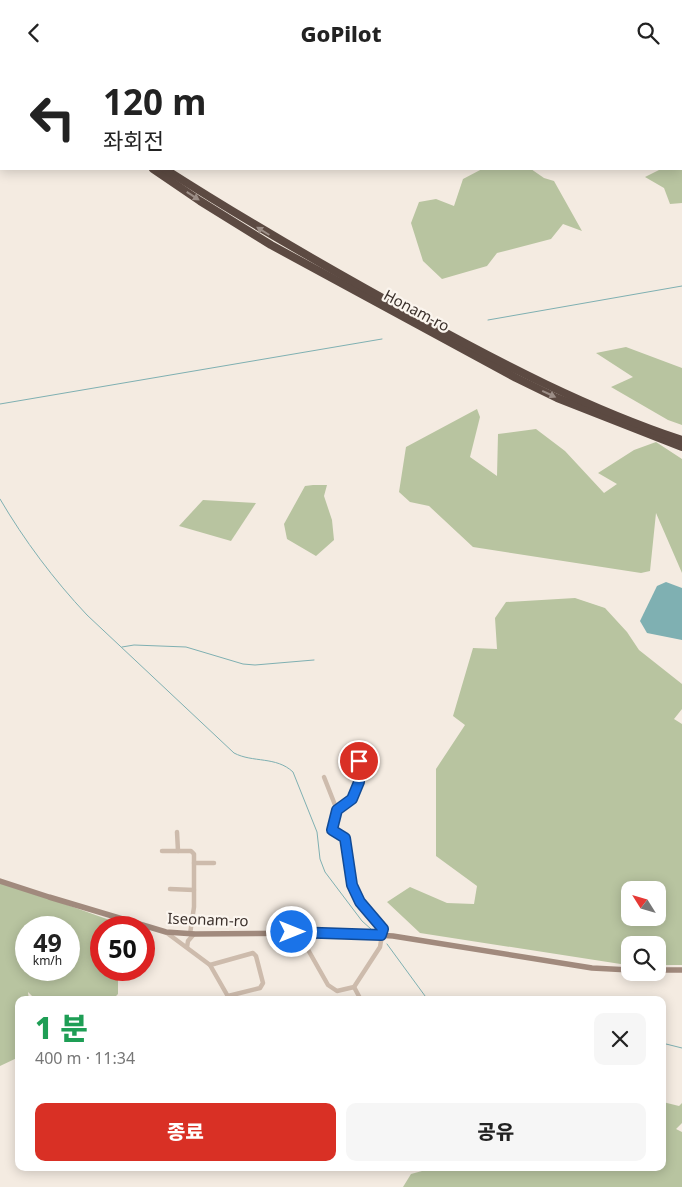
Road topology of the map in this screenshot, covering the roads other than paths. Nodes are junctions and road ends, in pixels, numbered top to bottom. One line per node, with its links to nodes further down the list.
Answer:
1 (154, 170): 4 (highway, Honam-ro, one-way to 4)
2 (167, 170): 3 (highway, Honam-ro, one-way to 2)
3 (682, 440)
4 (682, 447)
5 (359, 761): 7 (street)
6 (324, 777): 7 (street)
7 (337, 810): 19 (street)
8 (177, 832): 10 (street)
9 (162, 851): 10 (street)
10 (178, 851): 11 (street)
11 (194, 863): 12 (street); 15 (street)
12 (214, 863)
13 (0, 881): 16 (main road, Iseonam-ro)
14 (170, 889): 15 (street)
15 (194, 890): 18 (street)
16 (166, 932): 18 (main road, Iseonam-ro); 20 (street)
17 (298, 932): 18 (main road, Iseonam-ro); 19 (main road, Iseonam-ro); 25 (street)
18 (192, 934): 20 (street)
19 (381, 935): 22 (main road, Iseonam-ro); 25 (street)
20 (187, 947): 21 (street)
21 (210, 965): 26 (street); 27 (street)
22 (621, 969)
23 (666, 970): 24 (main road)
24 (682, 970)
25 (354, 987): 28 (street)
26 (228, 996)
27 (235, 996)
28 (359, 996)

